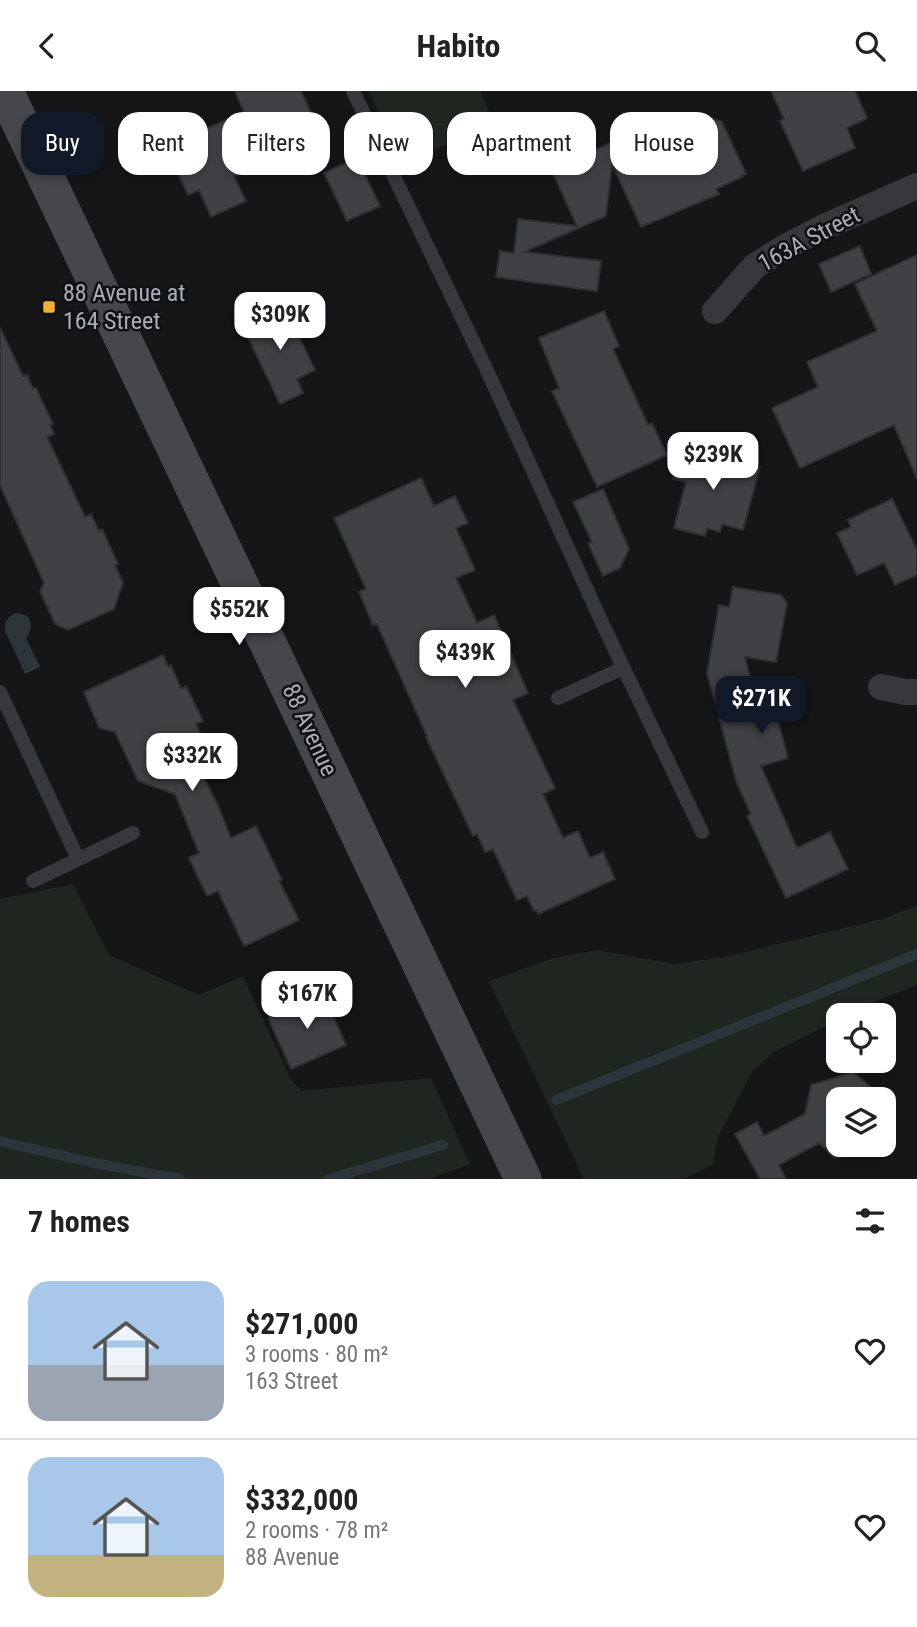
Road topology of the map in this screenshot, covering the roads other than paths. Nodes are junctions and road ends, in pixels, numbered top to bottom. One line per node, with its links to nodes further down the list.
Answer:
1 (353, 91): 5 (lane)
2 (4, 96): 14 (main road, 88 Avenue)
3 (917, 186): 4 (street, 163A Street)
4 (715, 311)
5 (623, 669): 9 (lane); 10 (lane)
6 (881, 687): 8 (street)
7 (0, 692): 12 (lane)
8 (917, 692)
9 (558, 698)
10 (702, 832)
11 (133, 833): 12 (lane)
12 (78, 859): 13 (lane)
13 (33, 881)
14 (523, 1179)

